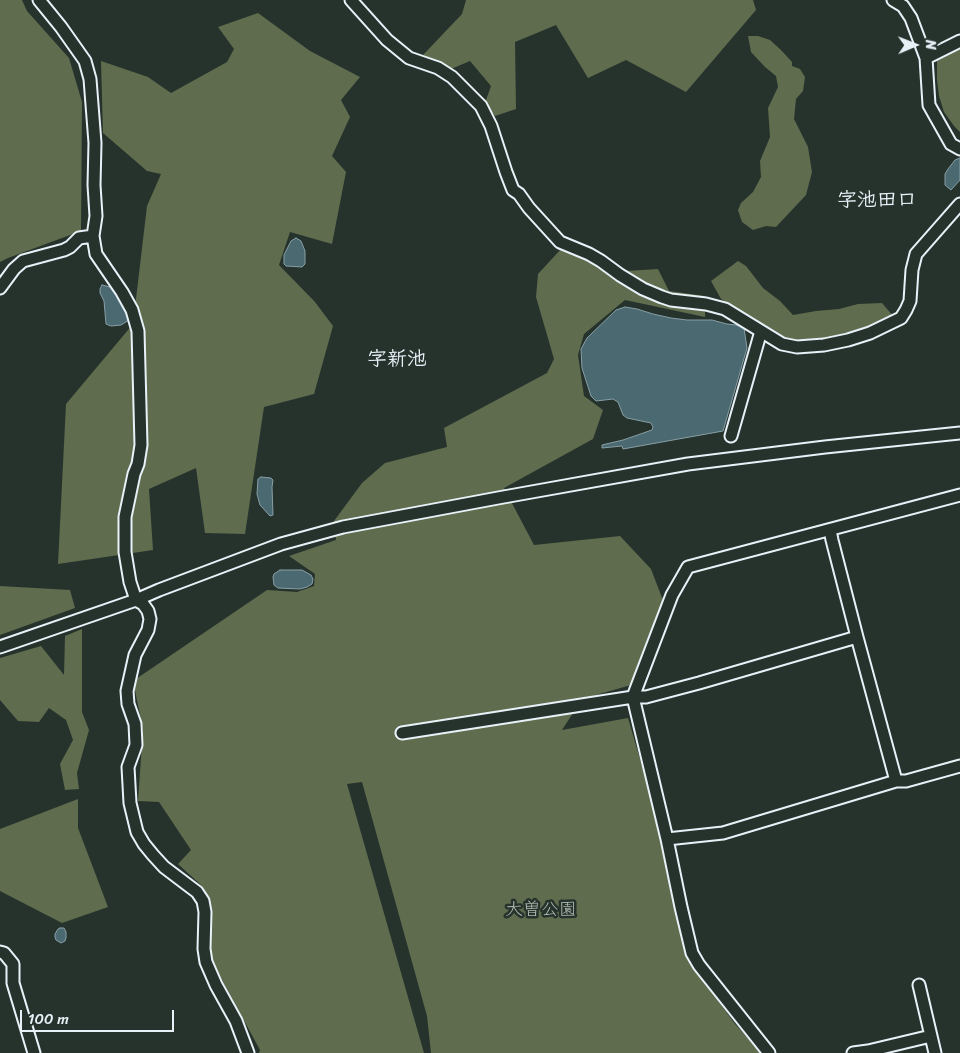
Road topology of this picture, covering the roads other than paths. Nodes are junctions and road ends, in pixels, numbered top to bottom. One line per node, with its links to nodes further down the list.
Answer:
1 (39, 0): 8 (street)
2 (351, 0): 10 (street)
3 (894, 0): 5 (street)
4 (960, 41): 5 (street)
5 (926, 58): 6 (street)
6 (960, 149)
7 (960, 204): 10 (street)
8 (93, 236): 9 (street); 15 (street)
9 (0, 288)
10 (760, 331): 12 (street)
11 (960, 433): 15 (street)
12 (731, 436)
13 (960, 495): 14 (street)
14 (830, 530): 16 (street); 18 (street)
15 (136, 600): 17 (street); 28 (street)
16 (856, 637): 18 (street); 21 (street)
17 (0, 647)
18 (633, 697): 19 (street); 22 (street)
19 (402, 733)
20 (960, 766): 21 (street)
21 (896, 781): 22 (street)
22 (667, 839): 29 (street)
23 (0, 952): 27 (street)
24 (919, 985): 25 (street)
25 (931, 1036): 26 (street); 31 (street)
26 (868, 1052): 30 (street)
27 (34, 1053)
28 (248, 1053)
29 (769, 1053)
30 (854, 1053)
31 (935, 1053)

